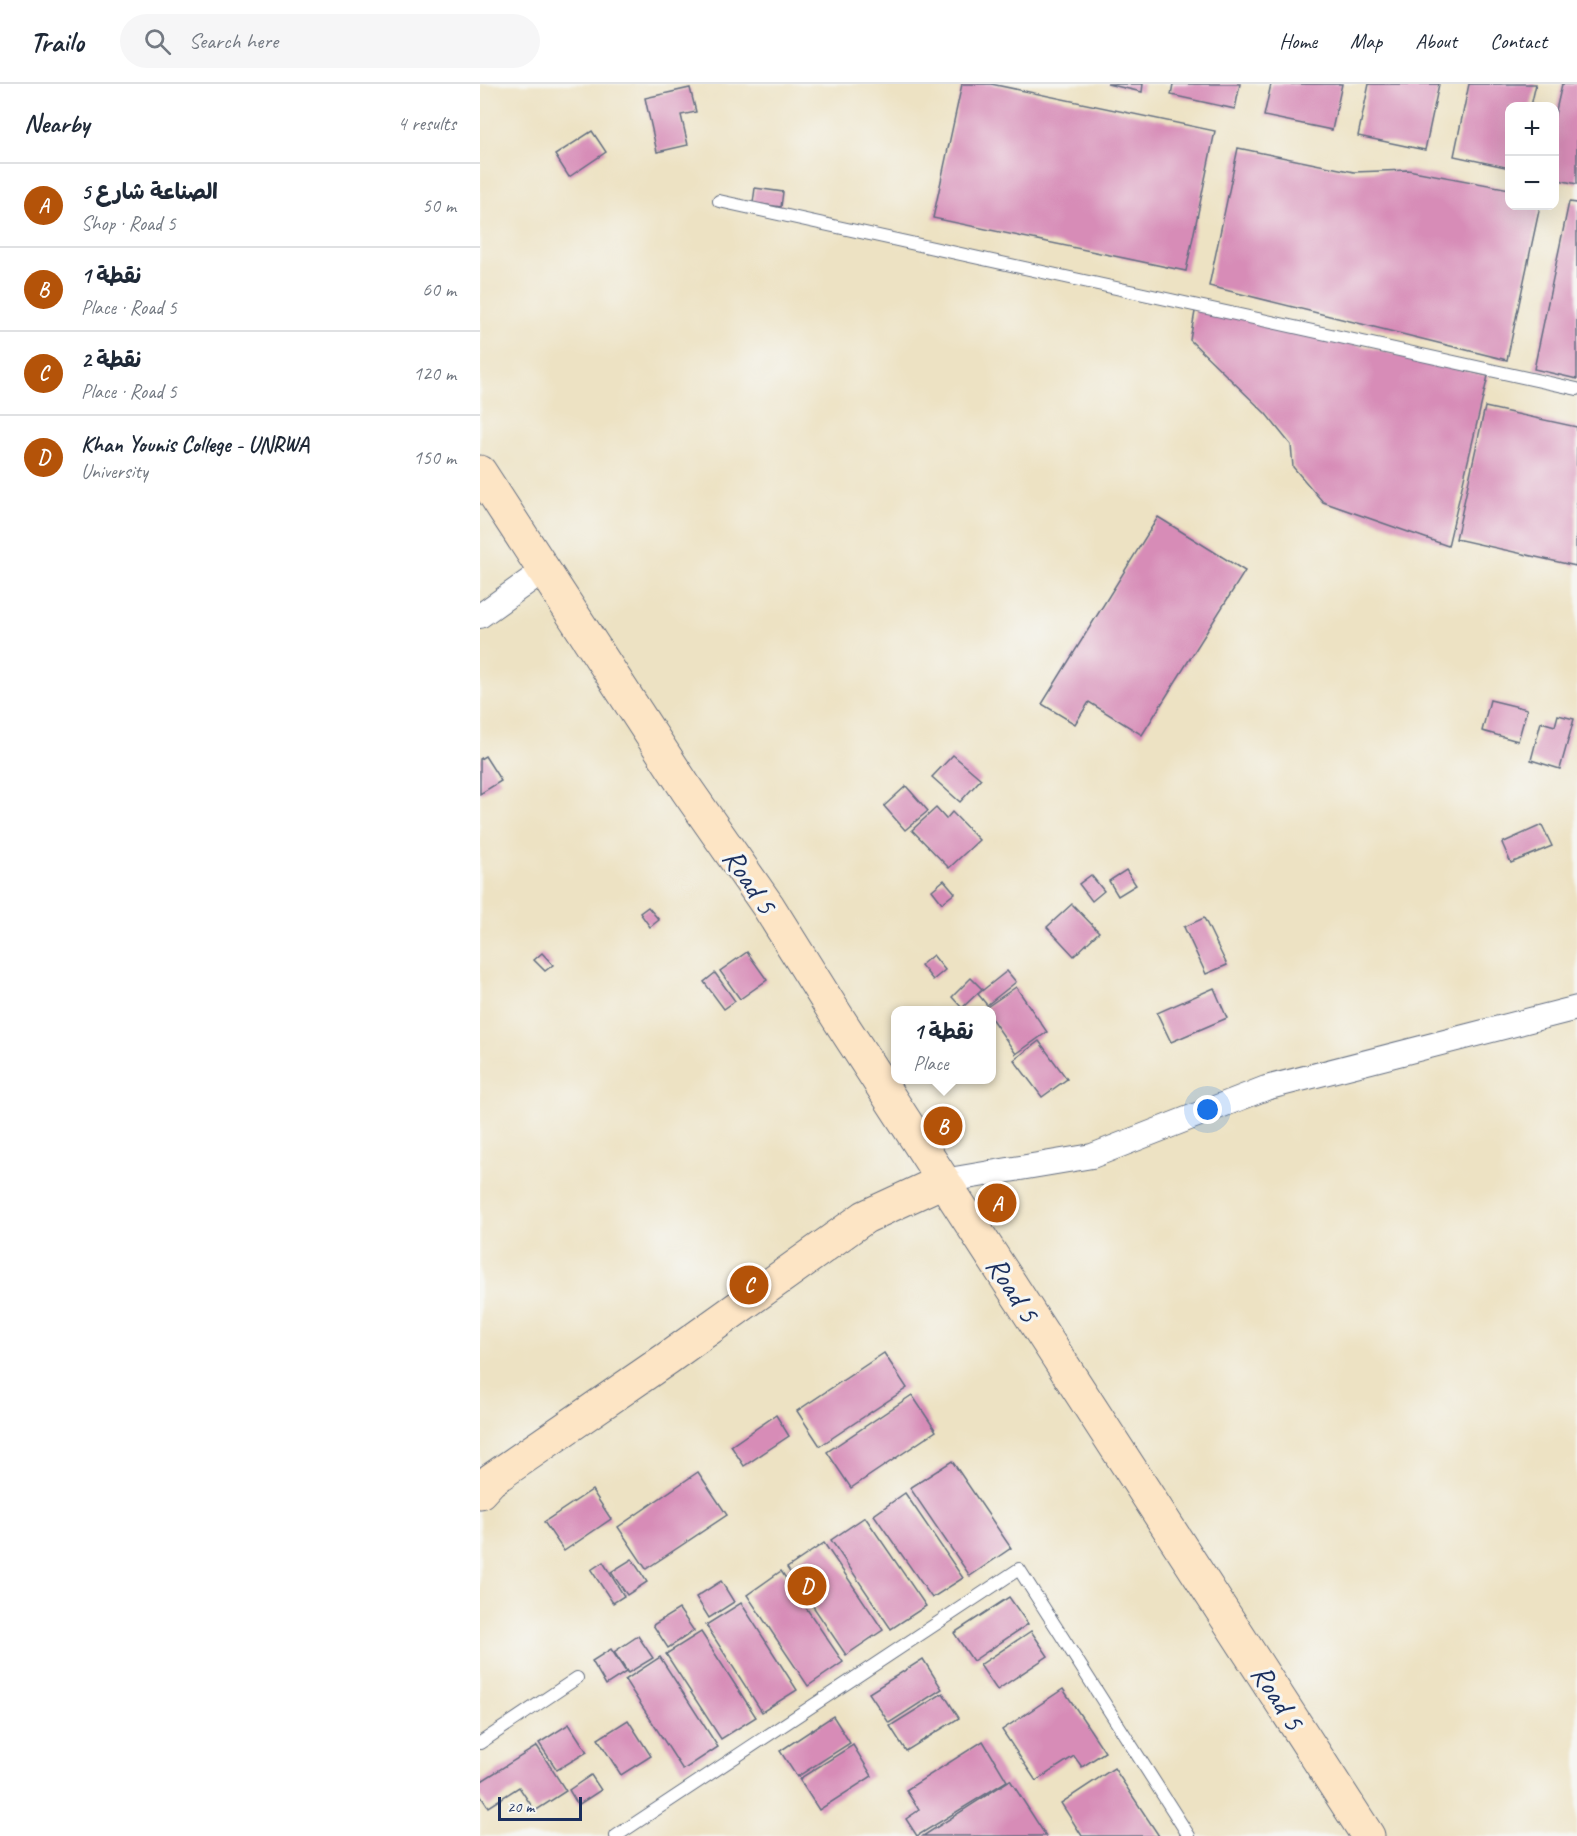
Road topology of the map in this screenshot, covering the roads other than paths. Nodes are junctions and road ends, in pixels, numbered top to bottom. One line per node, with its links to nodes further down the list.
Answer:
1 (719, 201): 2 (lane)
2 (1577, 389)
3 (480, 472): 4 (main road, Road 5)
4 (544, 570): 5 (street); 7 (main road, Road 5)
5 (480, 616)
6 (1577, 1008): 7 (street)
7 (943, 1180): 8 (main road); 13 (main road, Road 5)
8 (480, 1492)
9 (578, 1678): 10 (lane)
10 (480, 1743)
11 (616, 1836): 12 (lane)
12 (1189, 1836)
13 (1368, 1836)

